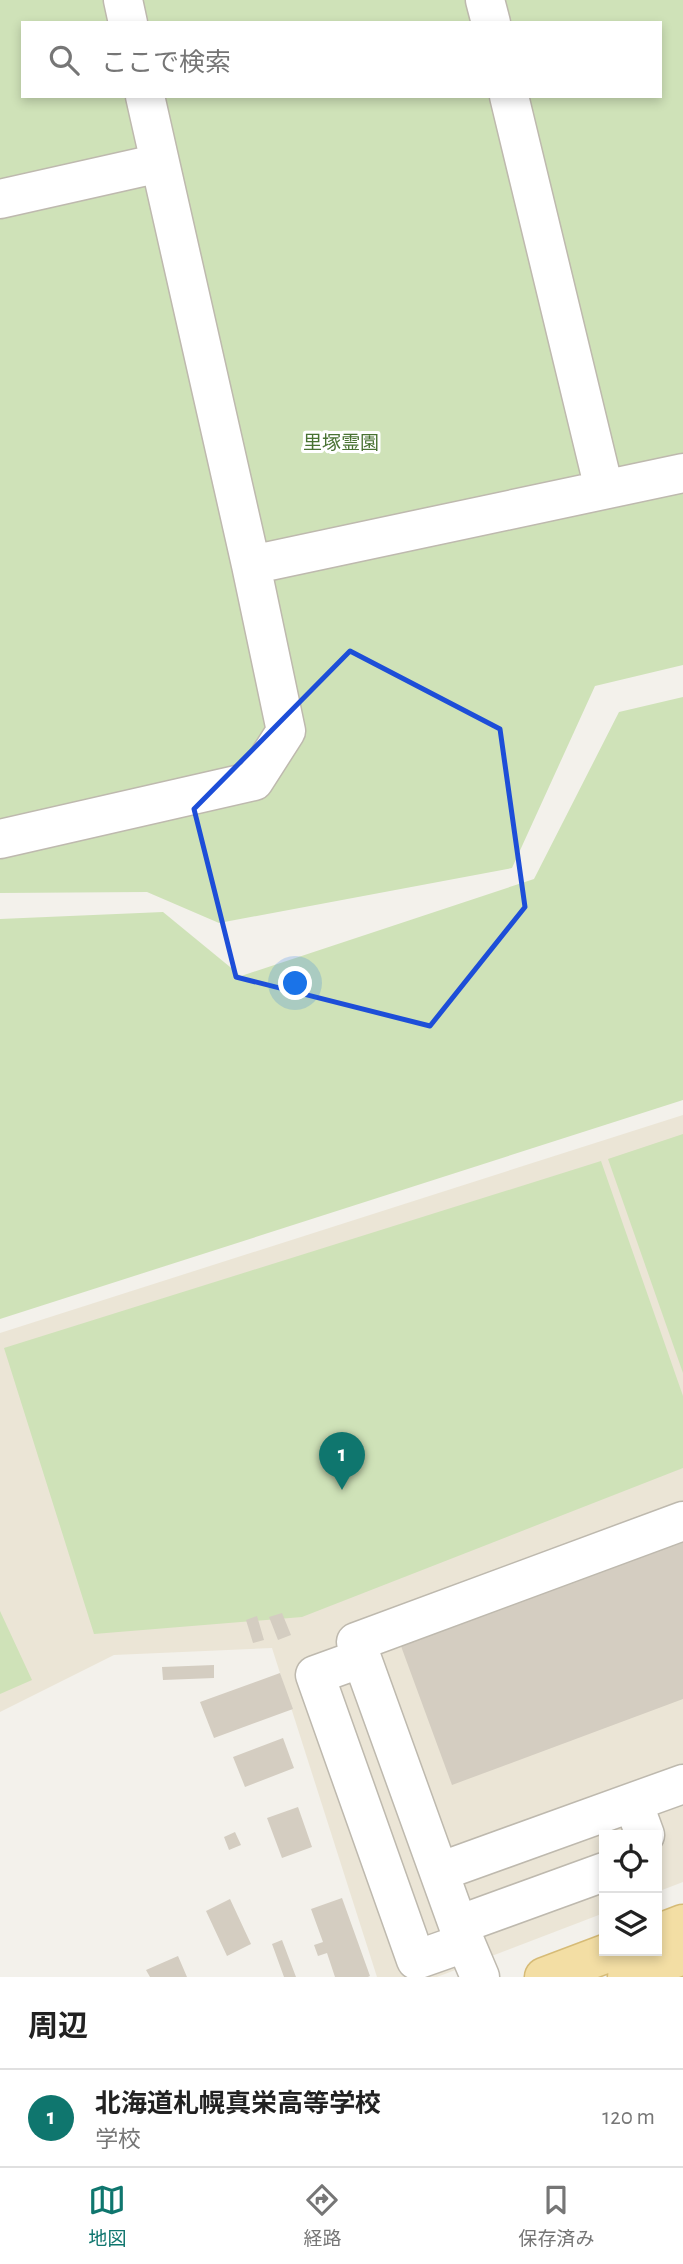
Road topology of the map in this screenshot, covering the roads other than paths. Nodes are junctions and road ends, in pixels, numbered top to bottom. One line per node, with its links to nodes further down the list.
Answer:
1 (123, 0): 3 (lane)
2 (485, 0): 4 (lane)
3 (128, 21)
4 (490, 21)
5 (145, 98): 7 (lane)
6 (509, 98): 10 (lane)
7 (160, 163): 8 (lane); 11 (lane)
8 (0, 199)
9 (683, 472): 10 (lane)
10 (604, 489): 11 (lane)
11 (251, 565): 12 (lane)
12 (0, 839)
13 (683, 1521): 14 (lane)
14 (362, 1658): 17 (lane); 21 (lane)
15 (683, 1784): 16 (lane)
16 (639, 1819): 17 (lane)
17 (439, 1872): 21 (lane)
18 (599, 1874): 21 (lane)
19 (683, 1924): 20 (main road)
20 (662, 1932)
21 (461, 1934): 24 (lane)
22 (683, 1955): 26 (main road)
23 (600, 1956): 25 (main road)
24 (480, 1977)
25 (544, 1977)
26 (627, 1977)

